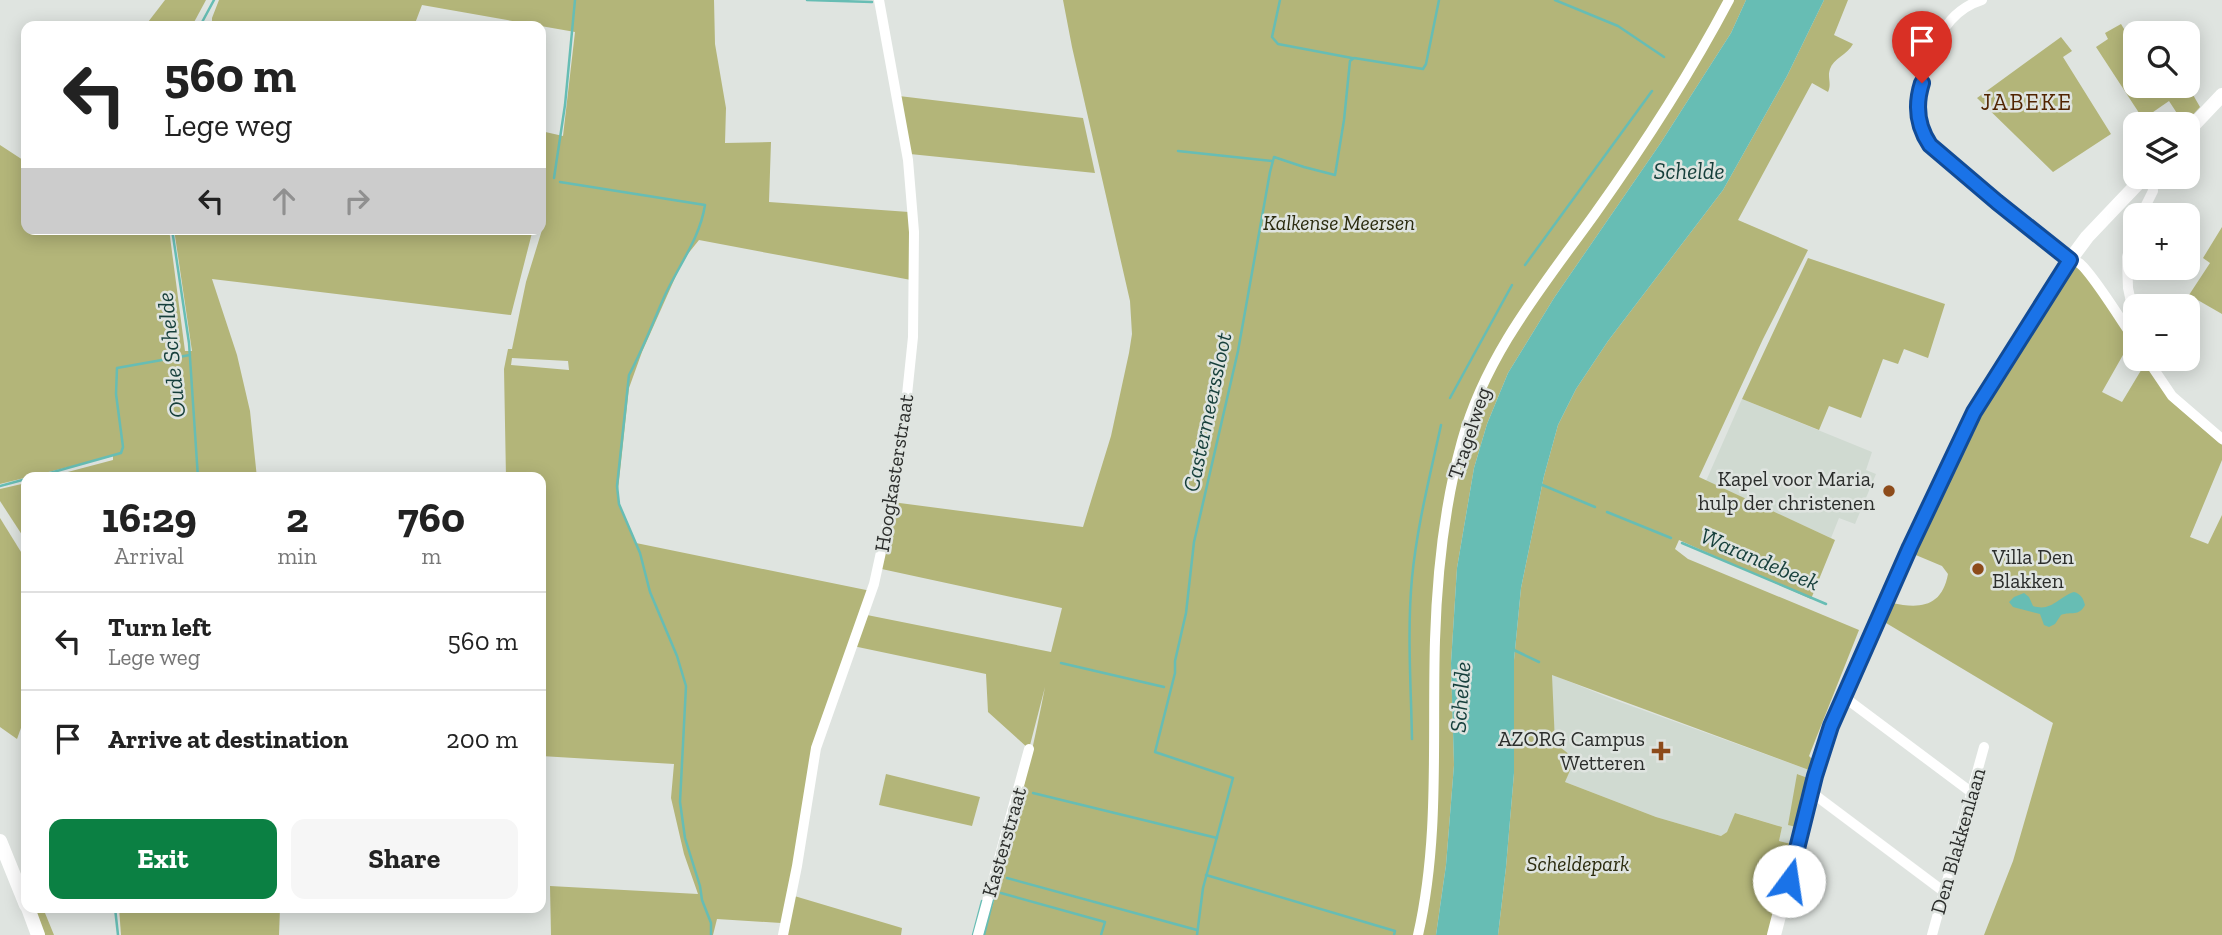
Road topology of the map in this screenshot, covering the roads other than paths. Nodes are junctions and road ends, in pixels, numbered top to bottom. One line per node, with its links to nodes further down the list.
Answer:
1 (879, 0): 21 (street, Hoogkasterstraat)
2 (1729, 0): 23 (street, Tragelweg)
3 (1982, 0): 7 (street)
4 (2222, 95): 5 (main road)
5 (2200, 118)
6 (2133, 189): 7 (main road)
7 (2070, 260): 8 (street); 11 (main road)
8 (2123, 324)
9 (2155, 371): 10 (street)
10 (2222, 439)
11 (1844, 697): 14 (main road); 15 (street)
12 (1984, 747): 15 (street, Den Blakkenlaan)
13 (1029, 749): 22 (street, Kasterstraat)
14 (1811, 792): 17 (street); 24 (main road)
15 (1971, 792): 17 (street, Den Blakkenlaan)
16 (0, 841): 18 (main road)
17 (1943, 891): 25 (street, Den Blakkenlaan)
18 (21, 892)
19 (30, 913): 20 (main road)
20 (38, 935)
21 (783, 935)
22 (978, 935)
23 (1418, 935)
24 (1774, 935)
25 (1932, 935)

